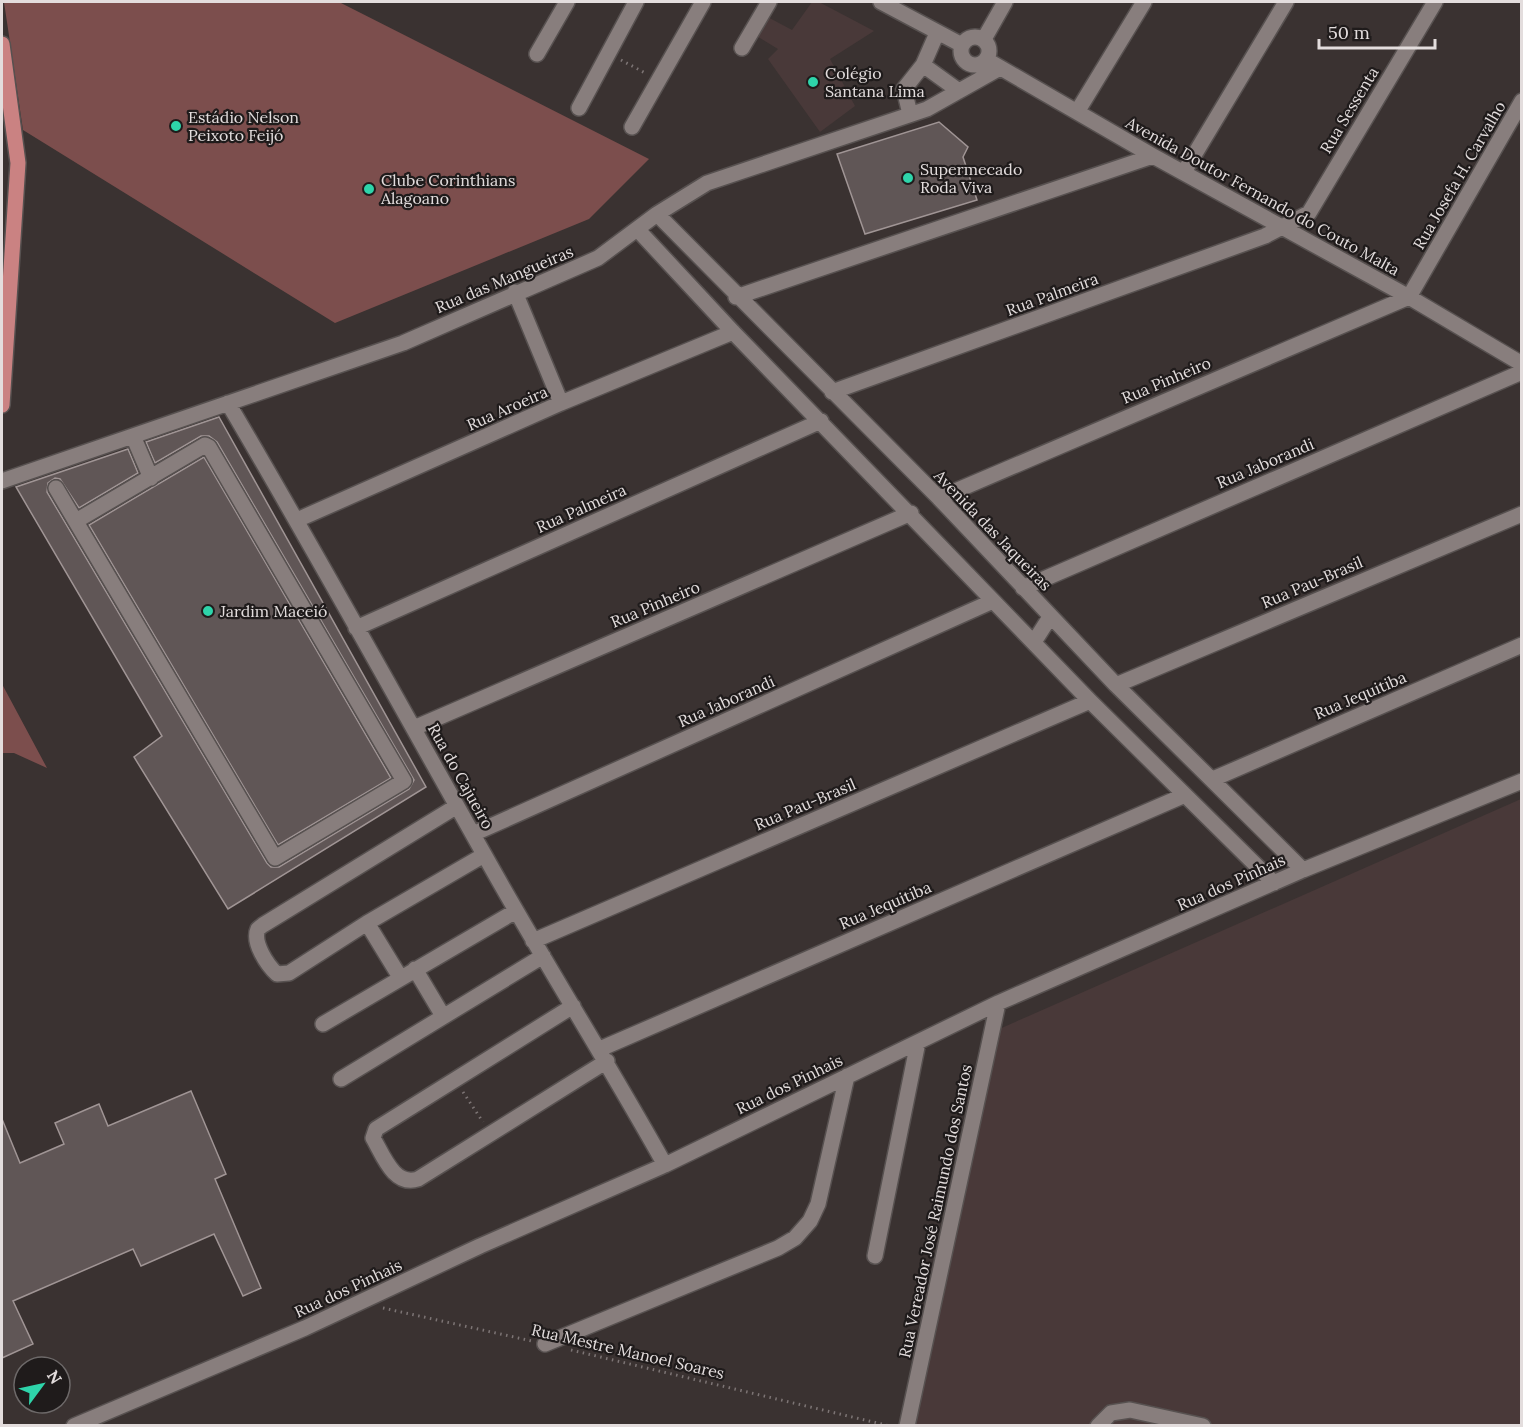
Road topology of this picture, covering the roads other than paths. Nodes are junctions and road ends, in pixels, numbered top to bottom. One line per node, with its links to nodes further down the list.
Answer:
1 (567, 2): 15 (street)
2 (636, 2): 20 (street)
3 (703, 2): 23 (street)
4 (769, 2): 14 (street)
5 (881, 2): 10 (street, Avenida Doutor Fernando do Couto Malta)
6 (1005, 2): 11 (street)
7 (1144, 2): 21 (street)
8 (1286, 2): 25 (street)
9 (1435, 2): 27 (street, Rua Sessenta)
10 (937, 33): 13 (street, Avenida Doutor Fernando do Couto Malta); 17 (street)
11 (984, 39): 13 (street); 16 (street)
12 (2, 44): 38 (main road)
13 (962, 45): 16 (street, Avenida Doutor Fernando do Couto Malta)
14 (742, 48)
15 (537, 54)
16 (993, 64): 18 (street, Rua das Mangueiras); 21 (street, Avenida Doutor Fernando do Couto Malta)
17 (923, 65): 18 (street); 22 (street)
18 (959, 91): 22 (street, Rua das Mangueiras)
19 (1521, 101): 31 (street, Rua Josefa H. Carvalho)
20 (579, 108)
21 (1077, 112): 24 (street, Avenida Doutor Fernando do Couto Malta)
22 (910, 114): 26 (street, Rua das Mangueiras)
23 (632, 127)
24 (1153, 156): 25 (street, Avenida Doutor Fernando do Couto Malta); 30 (street)
25 (1184, 172): 27 (street, Avenida Doutor Fernando do Couto Malta)
26 (657, 214): 28 (street, Rua das Mangueiras); 30 (street, Avenida das Jaqueiras)
27 (1284, 227): 31 (street, Avenida Doutor Fernando do Couto Malta); 35 (street, Rua Palmeira)
28 (638, 230): 29 (street, Rua das Mangueiras); 32 (street)
29 (515, 292): 36 (street, Rua das Mangueiras); 37 (street)
30 (736, 297): 35 (street, Avenida das Jaqueiras)
31 (1409, 297): 33 (street, Avenida Doutor Fernando do Couto Malta); 44 (street, Rua Pinheiro)
32 (733, 332): 37 (street, Rua Aroeira); 39 (street)
33 (1521, 364)
34 (1521, 372): 49 (street, Rua Jaborandi)
35 (832, 392): 44 (street, Avenida das Jaqueiras)
36 (228, 403): 40 (street, Rua das Mangueiras); 47 (street, Rua do Cajueiro)
37 (561, 403): 47 (street, Rua Aroeira)
38 (2, 405)
39 (821, 421): 45 (street); 52 (street, Rua Palmeira)
40 (135, 442): 41 (street); 42 (street, Rua das Mangueiras)
41 (151, 478): 48 (street); 48 (street)
42 (2, 481)
43 (56, 488): 48 (street)
44 (939, 498): 49 (street, Avenida das Jaqueiras)
45 (911, 513): 50 (street); 57 (street, Rua Pinheiro)
46 (1521, 514): 55 (street, Rua Pau-Brasil)
47 (297, 520): 52 (street, Rua do Cajueiro)
48 (76, 521)
49 (1023, 588): 51 (street, Avenida das Jaqueiras)
50 (993, 601): 53 (street); 62 (street, Rua Jaborandi)
51 (1050, 616): 53 (street); 55 (street, Avenida das Jaqueiras)
52 (356, 628): 57 (street, Rua do Cajueiro)
53 (1034, 642): 56 (street)
54 (1521, 645): 58 (street, Rua Jequitiba)
55 (1116, 685): 58 (street, Avenida das Jaqueiras)
56 (1090, 701): 60 (street); 68 (street, Rua Pau-Brasil)
57 (414, 728): 61 (street, Rua do Cajueiro)
58 (1213, 779): 64 (street, Avenida das Jaqueiras)
59 (1521, 781): 64 (street, Rua dos Pinhais)
60 (1185, 795): 65 (street); 77 (street, Rua Jequitiba)
61 (457, 806): 62 (street, Rua do Cajueiro); 67 (street)
62 (473, 834): 63 (street, Rua do Cajueiro)
63 (484, 855): 66 (street, Rua do Cajueiro); 67 (street)
64 (1303, 870): 65 (street, Rua dos Pinhais)
65 (1274, 882): 72 (street, Rua dos Pinhais)
66 (516, 911): 68 (street, Rua do Cajueiro); 70 (street)
67 (367, 923): 71 (street)
68 (533, 941): 69 (street, Rua do Cajueiro)
69 (543, 956): 73 (street, Rua do Cajueiro); 74 (street)
70 (415, 969): 71 (street); 74 (street)
71 (399, 977): 75 (street)
72 (998, 1004): 76 (street, Rua dos Pinhais); 84 (street, Rua Vereador José Raimundo dos Santos)
73 (573, 1006): 77 (street, Rua do Cajueiro); 77 (street, Rua Jequitiba)
74 (443, 1016): 79 (street)
75 (323, 1024)
76 (918, 1042): 78 (street, Rua dos Pinhais); 81 (street)
77 (603, 1055): 80 (street, Rua do Cajueiro)
78 (847, 1076): 80 (street, Rua dos Pinhais); 82 (street)
79 (340, 1079)
80 (665, 1165): 83 (street, Rua dos Pinhais)
81 (875, 1256)
82 (545, 1344)
83 (74, 1425)
84 (907, 1425)
85 (1098, 1425): 86 (street)
86 (1203, 1425)

